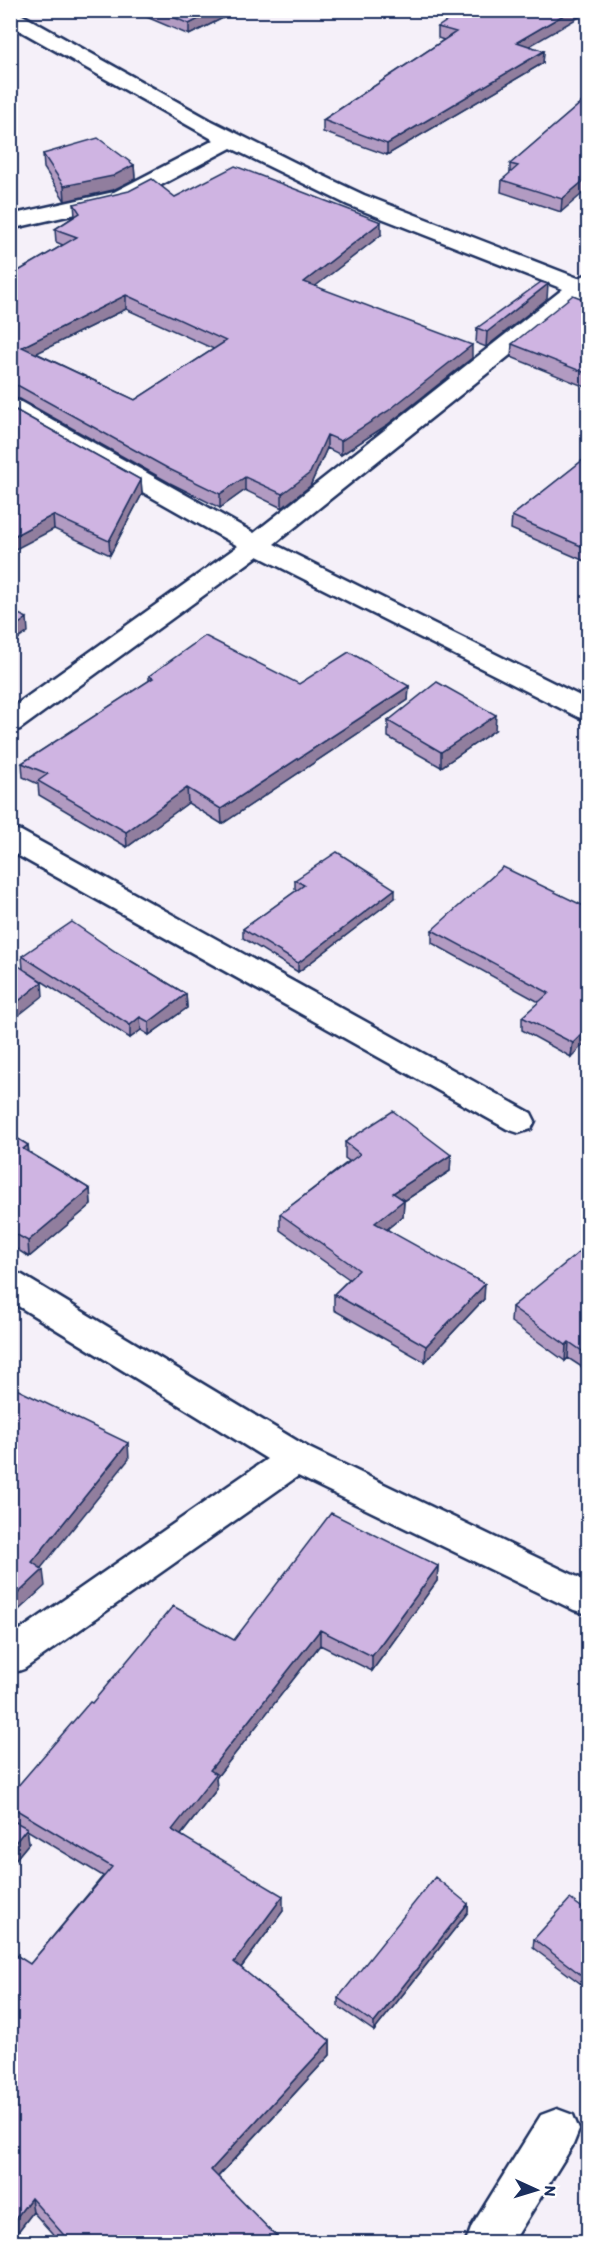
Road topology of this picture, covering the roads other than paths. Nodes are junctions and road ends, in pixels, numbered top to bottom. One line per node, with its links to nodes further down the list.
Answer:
1 (10, 16): 2 (street)
2 (230, 140): 3 (street); 4 (street)
3 (10, 222)
4 (586, 286): 6 (street)
5 (10, 406): 6 (street)
6 (256, 545): 7 (street); 8 (street)
7 (588, 711)
8 (10, 723)
9 (10, 838): 10 (street)
10 (519, 1121)
11 (10, 1284): 12 (street)
12 (296, 1458): 13 (street); 14 (street)
13 (588, 1599)
14 (10, 1658)
15 (557, 2130): 16 (street)
16 (488, 2242)

